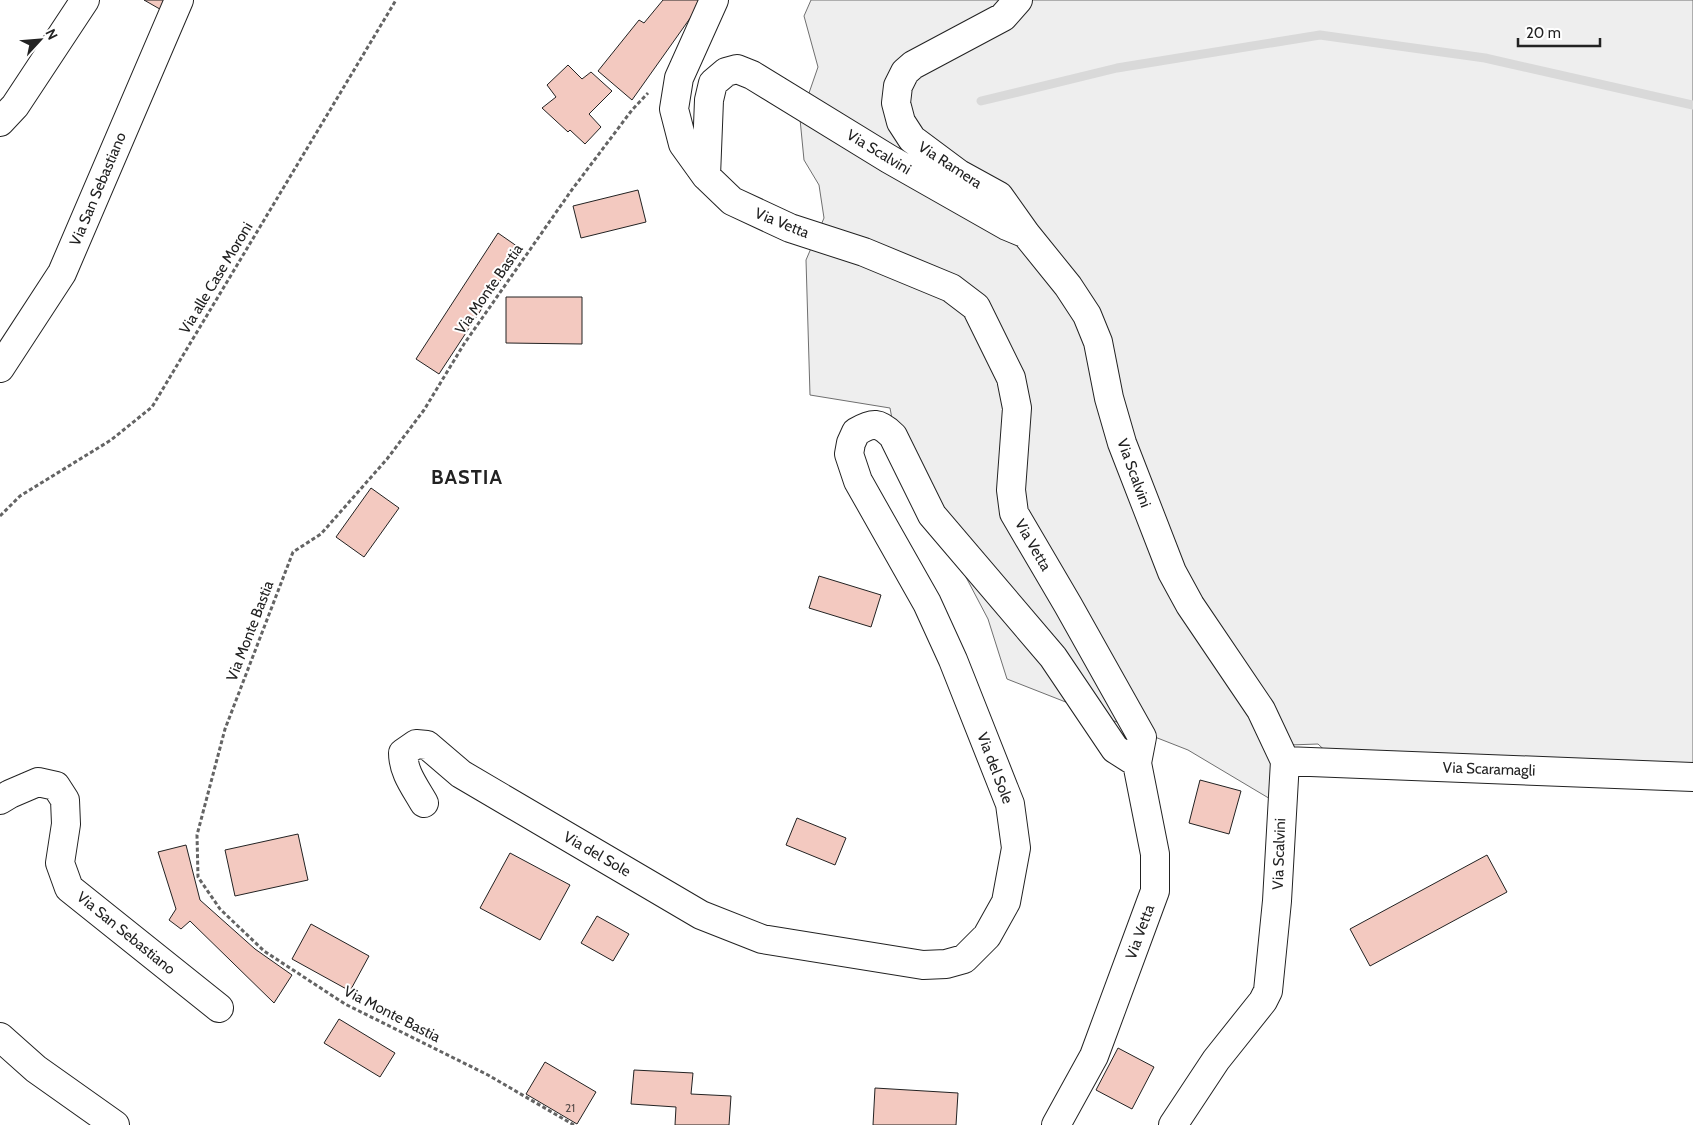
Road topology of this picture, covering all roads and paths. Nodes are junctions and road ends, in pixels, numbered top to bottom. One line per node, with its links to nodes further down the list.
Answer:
1 (85, 0): 7 (street)
2 (179, 0): 10 (street, Via San Sebastiano)
3 (396, 0): 11 (path, Via alle Case Moroni)
4 (714, 0): 6 (street)
5 (1018, 0): 9 (street, Via Ramera)
6 (679, 78): 8 (street, Via Vetta); 20 (path, Via Monte Bastia)
7 (0, 122)
8 (706, 176): 9 (street, Via Scalvini); 13 (street, Via Vetta)
9 (1026, 234): 12 (street, Via Scalvini)
10 (0, 368)
11 (0, 516)
12 (1285, 761): 14 (street, Via Scaramagli); 22 (street, Via Scalvini)
13 (1137, 763): 16 (street, Via del Sole); 21 (street, Via Vetta)
14 (1693, 778)
15 (0, 800): 17 (street, Via San Sebastiano)
16 (424, 802)
17 (219, 1008)
18 (0, 1037): 19 (street)
19 (115, 1125)
20 (574, 1125)
21 (1056, 1125)
22 (1173, 1125)

